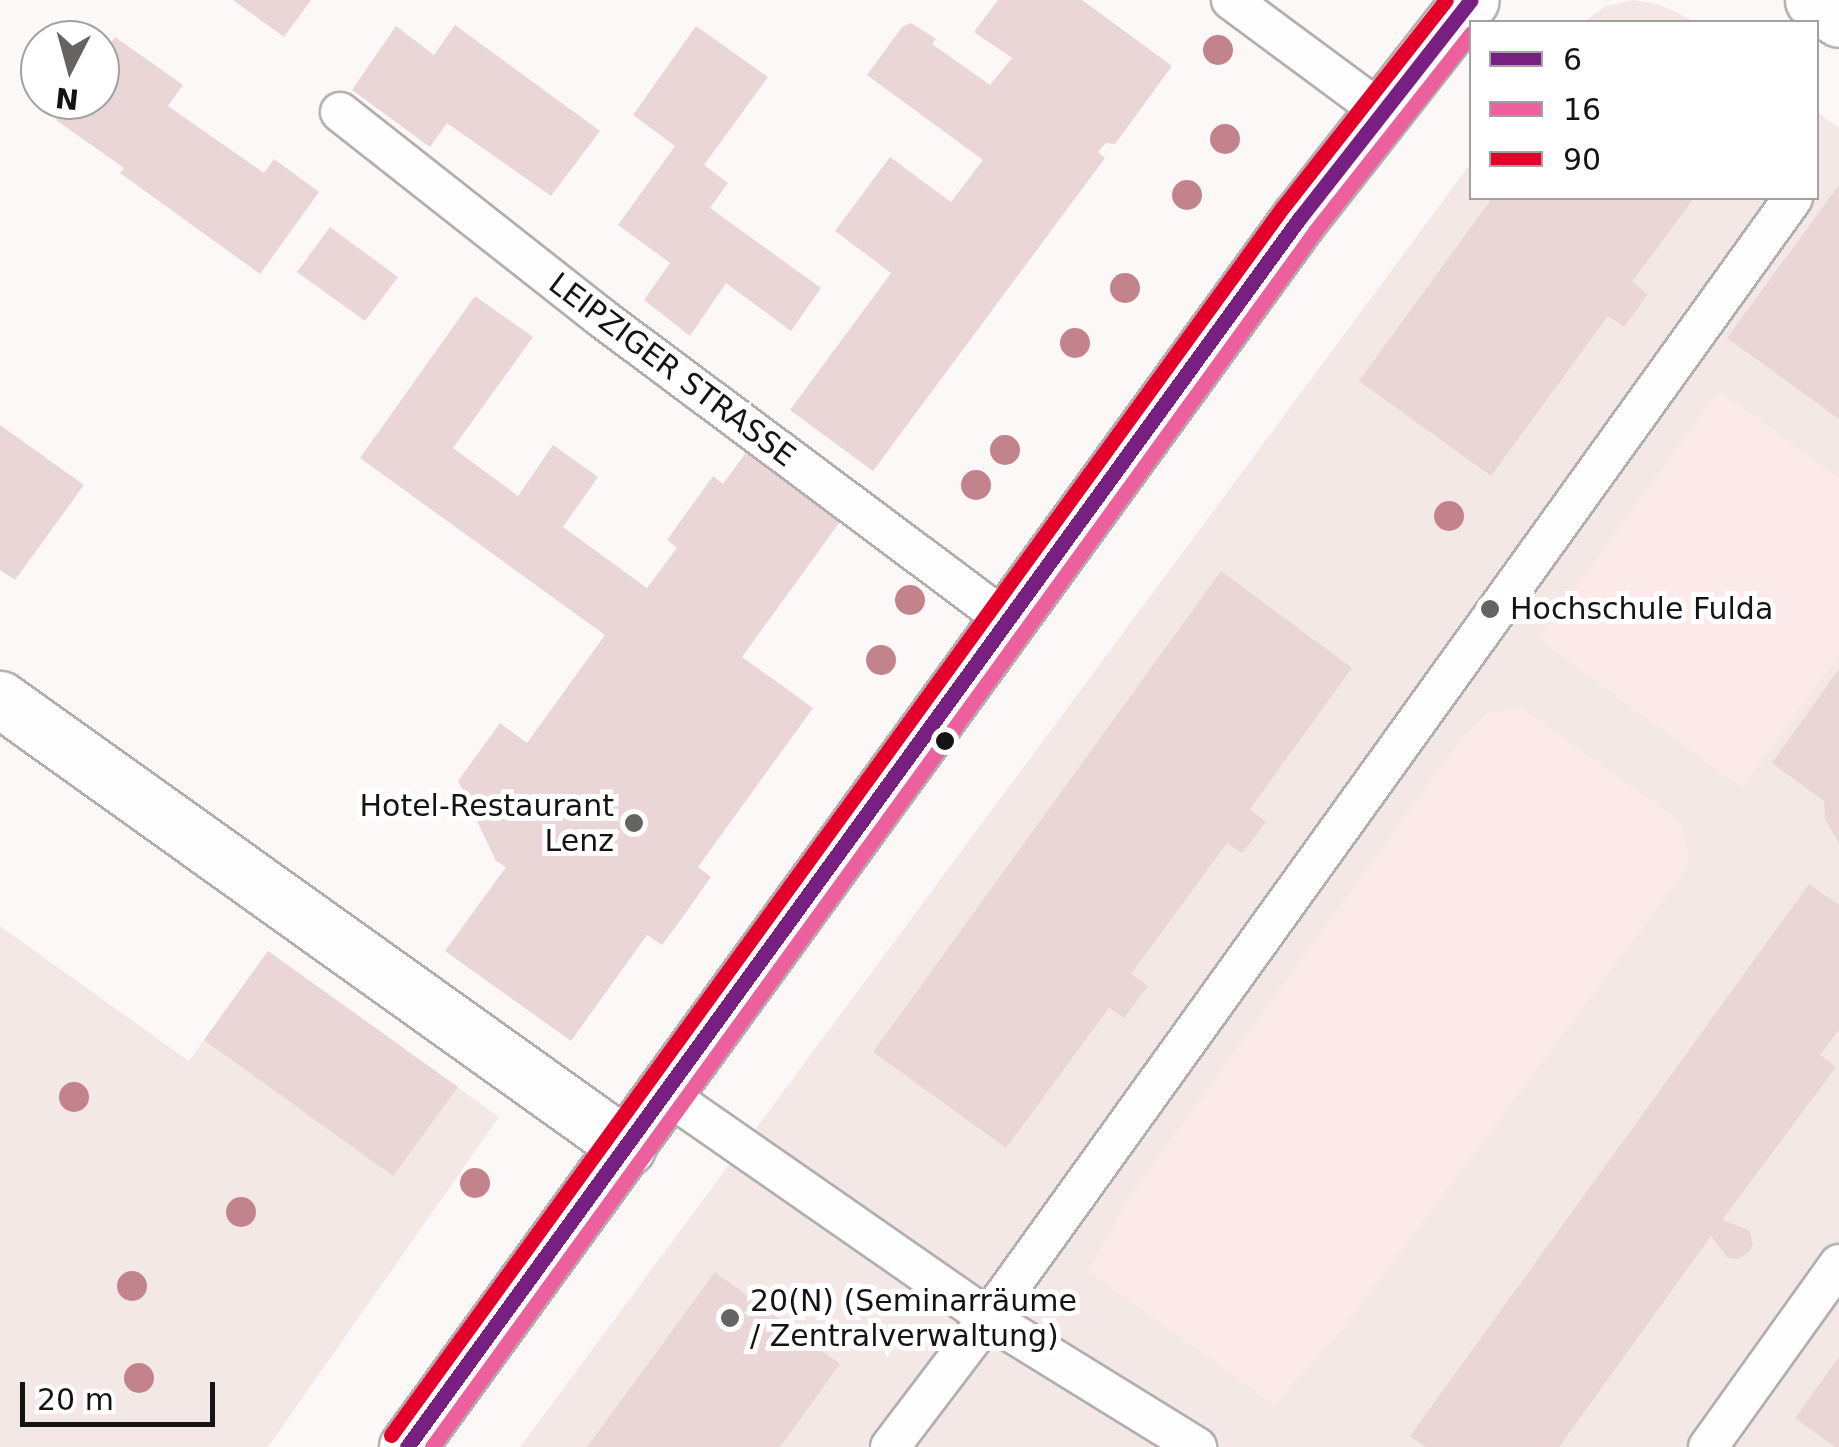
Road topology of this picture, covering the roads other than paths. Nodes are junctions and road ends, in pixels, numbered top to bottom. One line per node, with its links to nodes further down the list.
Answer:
1 (1230, 0): 5 (lane)
2 (1471, 0): 5 (main road)
3 (1813, 0): 4 (main road)
4 (1839, 19)
5 (1381, 111): 8 (main road)
6 (340, 112): 8 (lane, LEIPZIGER STRASSE)
7 (1792, 200): 13 (lane)
8 (1009, 622): 10 (main road)
9 (0, 699): 11 (main road)
10 (666, 1094): 11 (main road); 13 (lane)
11 (628, 1146): 14 (main road)
12 (1839, 1264): 17 (lane)
13 (988, 1318): 15 (lane); 16 (lane)
14 (407, 1447)
15 (890, 1447)
16 (1197, 1447)
17 (1708, 1447)

